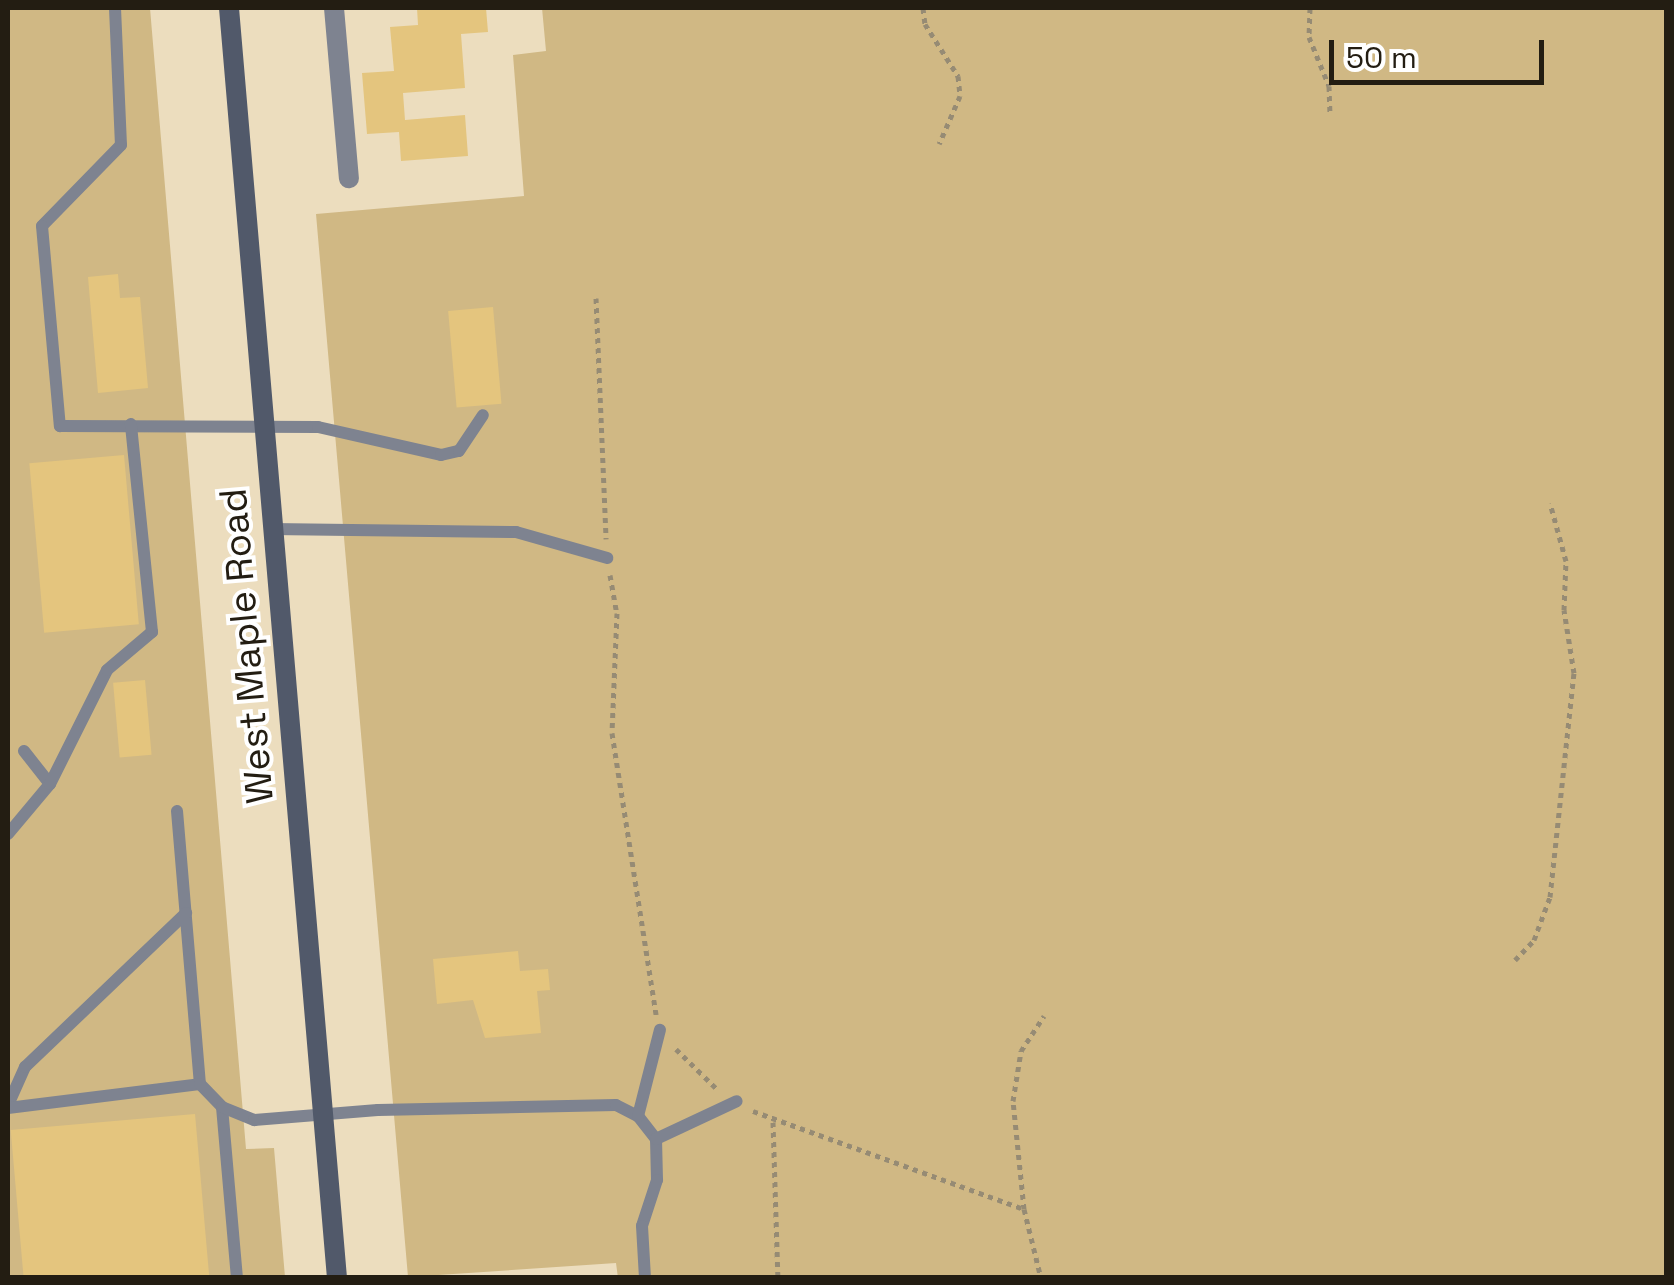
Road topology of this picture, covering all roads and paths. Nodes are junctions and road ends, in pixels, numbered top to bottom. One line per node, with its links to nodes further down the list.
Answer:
1 (115, 8): 11 (lane)
2 (228, 8): 12 (main road, West Maple Road)
3 (334, 8): 8 (street)
4 (923, 8): 7 (path)
5 (1310, 8): 6 (path)
6 (1330, 112)
7 (939, 144)
8 (349, 178)
9 (596, 298): 15 (path)
10 (482, 415): 12 (lane)
11 (131, 424): 12 (lane); 17 (lane)
12 (263, 425): 14 (main road, West Maple Road)
13 (1550, 503): 21 (path)
14 (271, 529): 15 (lane); 28 (main road, West Maple Road)
15 (607, 558): 23 (path)
16 (24, 751): 17 (lane)
17 (50, 784): 19 (lane)
18 (177, 811): 20 (lane)
19 (8, 834)
20 (186, 913): 24 (lane); 26 (lane)
21 (1515, 960)
22 (1044, 1016): 32 (path)
23 (660, 1030): 25 (path); 29 (lane)
24 (200, 1084): 26 (lane); 27 (lane)
25 (738, 1101): 30 (path); 31 (lane)
26 (8, 1106)
27 (222, 1107): 28 (lane); 33 (lane)
28 (324, 1114): 29 (lane); 34 (main road, West Maple Road)
29 (638, 1116): 31 (lane)
30 (772, 1122): 32 (path); 36 (path)
31 (656, 1139): 35 (lane)
32 (1024, 1209): 37 (path)
33 (236, 1278)
34 (337, 1278)
35 (645, 1278)
36 (778, 1278)
37 (1041, 1278)

